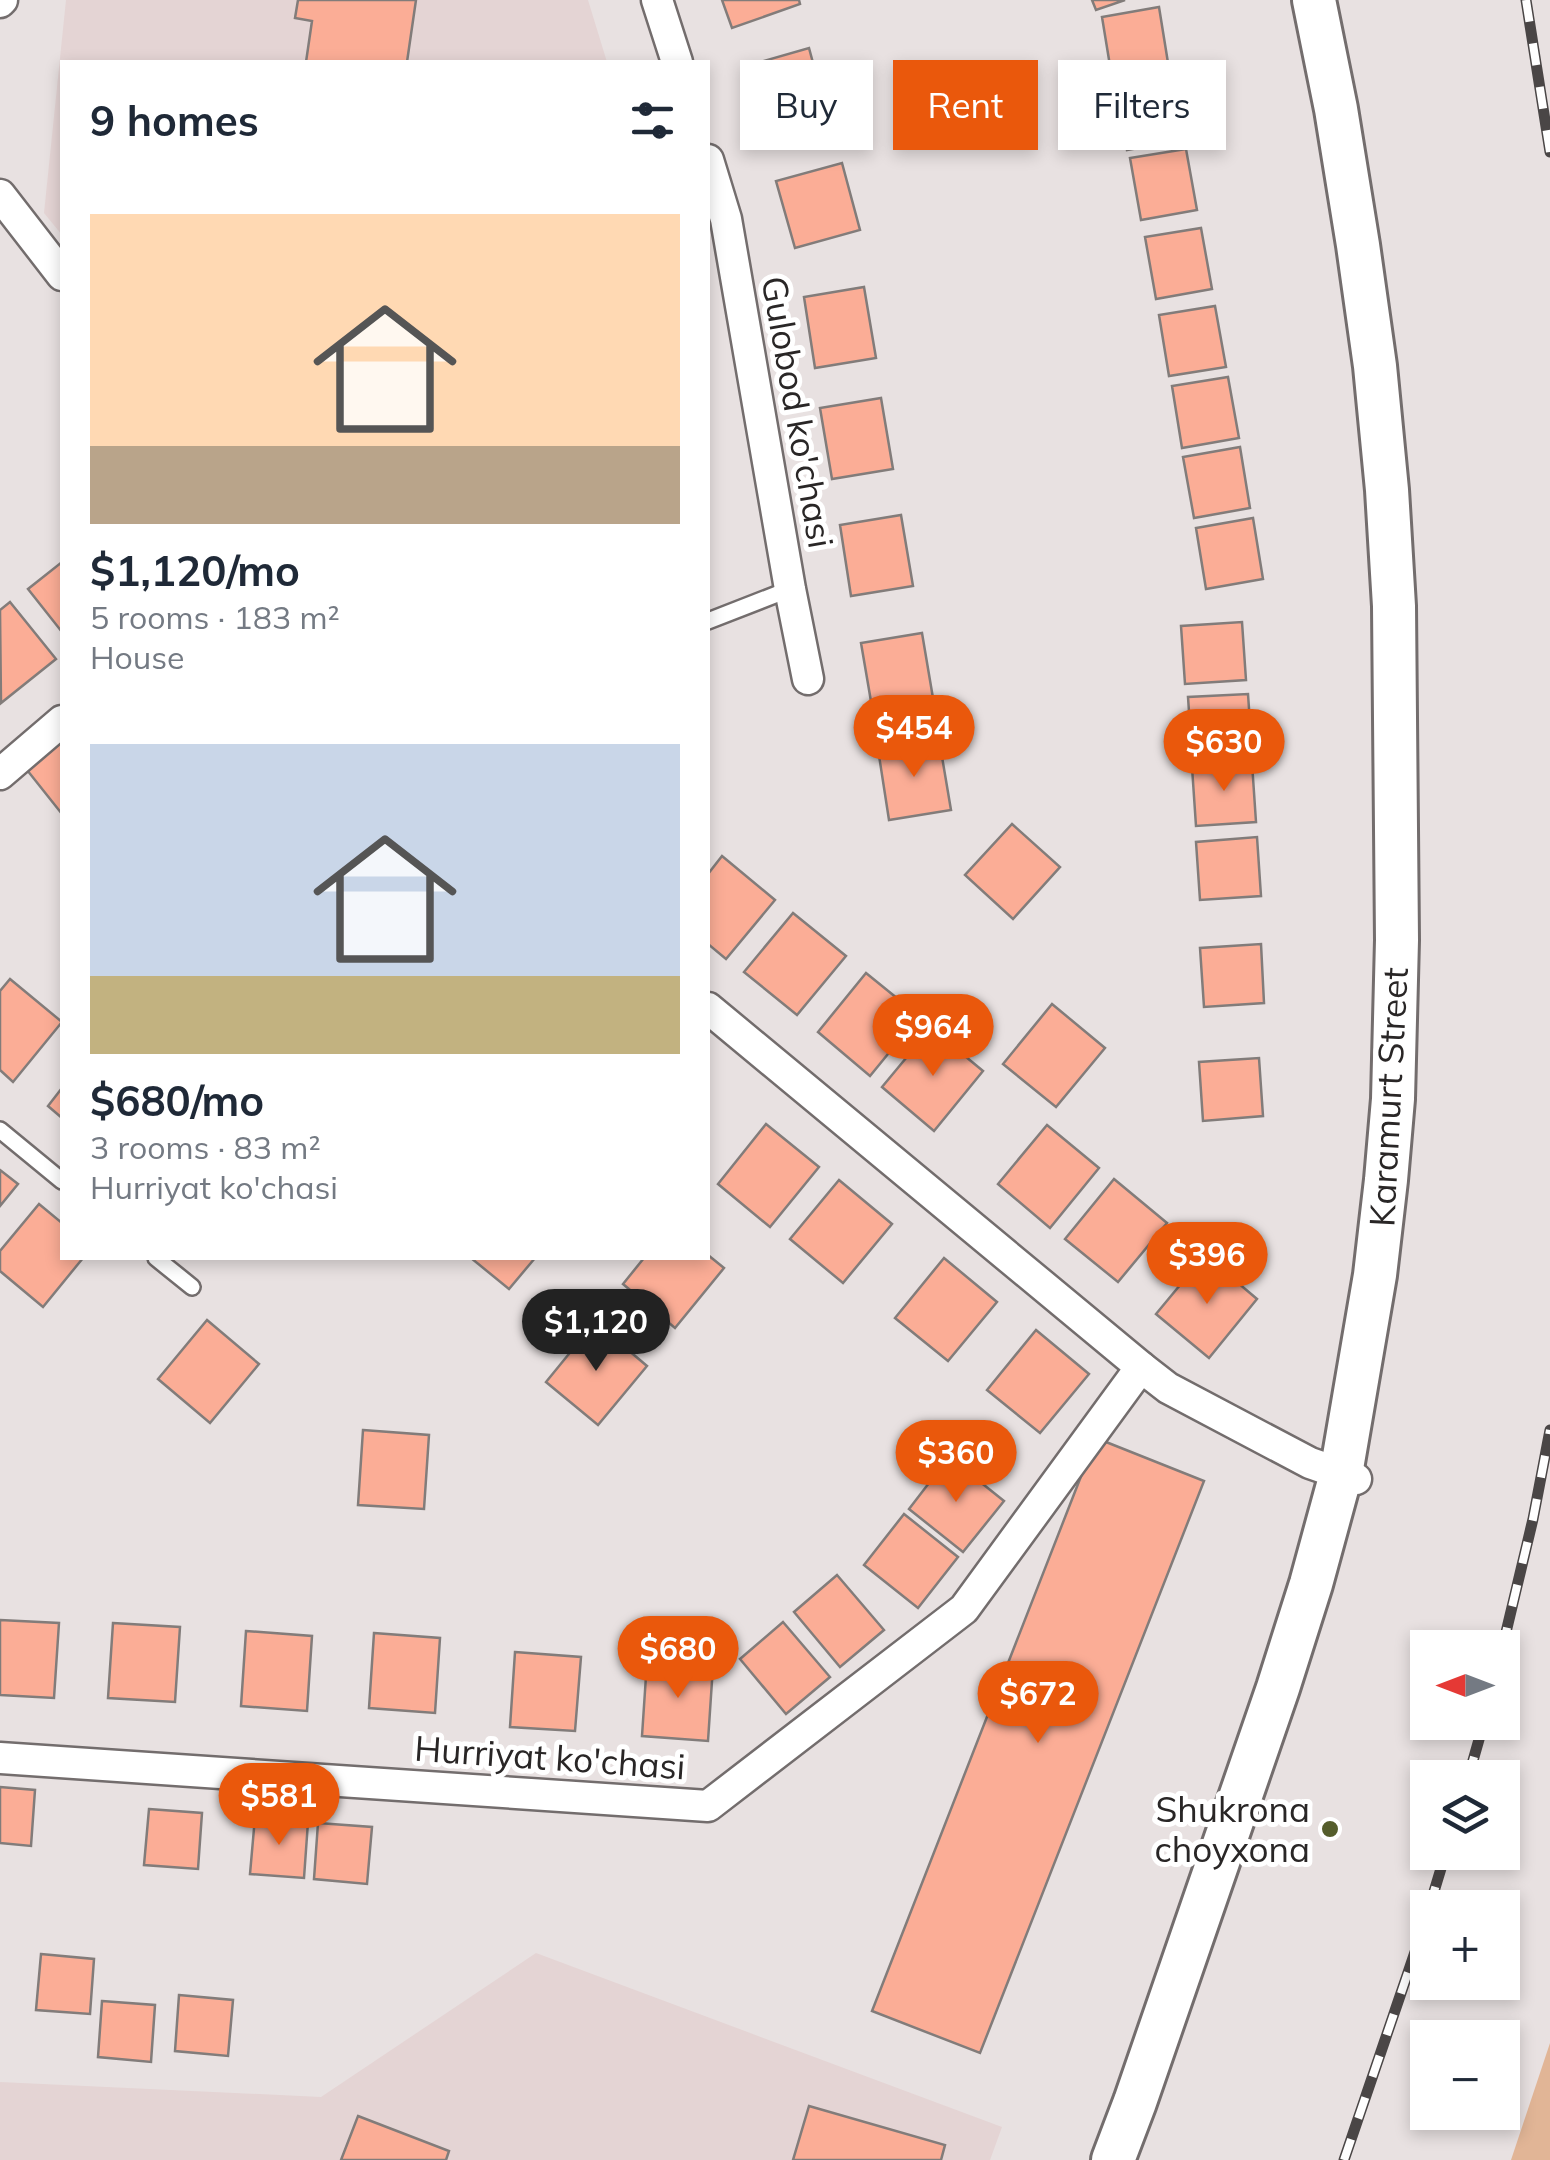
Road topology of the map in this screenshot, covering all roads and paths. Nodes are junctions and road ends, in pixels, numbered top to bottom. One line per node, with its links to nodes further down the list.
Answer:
1 (657, 0): 4 (street)
2 (1314, 0): 20 (main road, Karamurt Street)
3 (1330, 0): 20 (main road, Karamurt Street)
4 (675, 60)
5 (710, 174): 7 (street, Gulobod ko'chasi)
6 (0, 195): 8 (street)
7 (717, 224): 9 (street, Gulobod ko'chasi)
8 (60, 273)
9 (790, 589): 10 (lane); 11 (street, Gulobod ko'chasi)
10 (710, 621)
11 (808, 680)
12 (60, 723): 13 (street)
13 (0, 774)
14 (710, 1010): 19 (street)
15 (0, 1130): 16 (lane)
16 (60, 1179)
17 (158, 1260): 18 (lane)
18 (192, 1287)
19 (1141, 1366): 20 (street); 21 (street, Hurriyat ko'chasi)
20 (1348, 1477): 22 (main road, Karamurt Street); 23 (main road, Karamurt Street)
21 (0, 1758)
22 (1113, 2160)
23 (1132, 2160)

